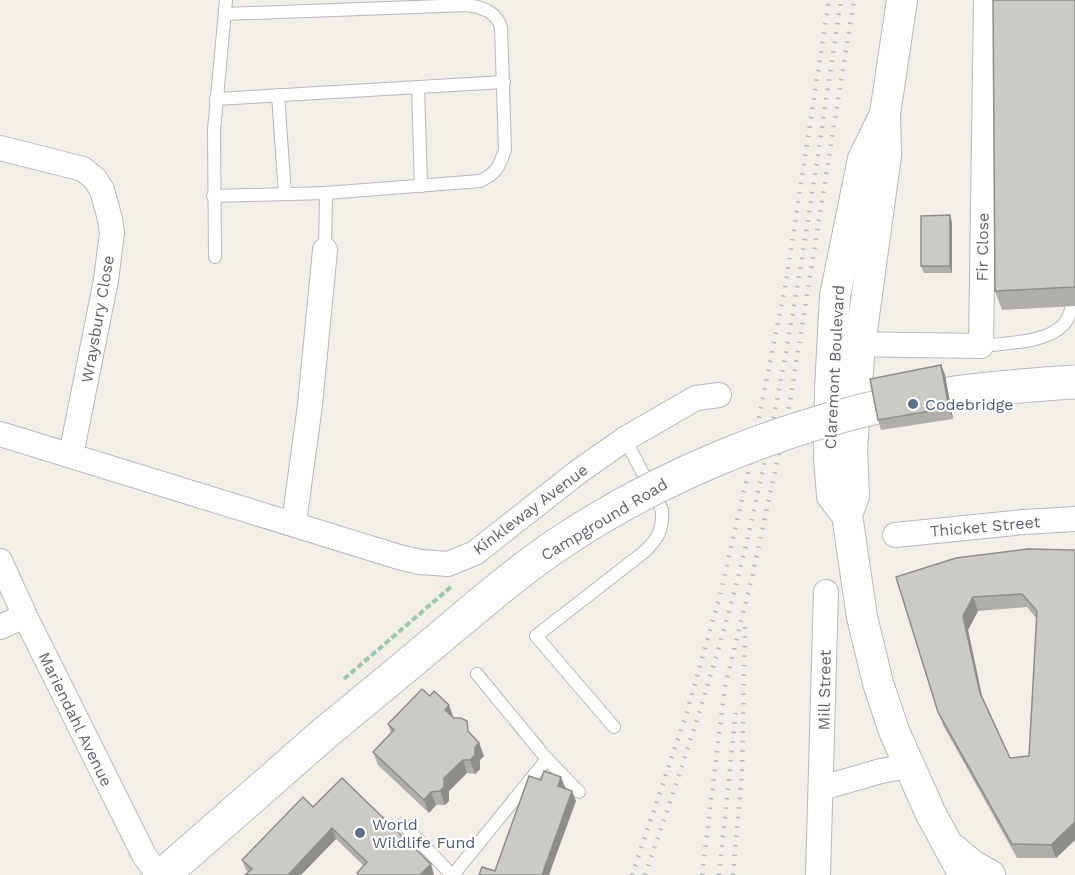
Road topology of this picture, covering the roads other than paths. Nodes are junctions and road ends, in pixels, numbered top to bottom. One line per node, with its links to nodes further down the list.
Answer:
1 (226, 0): 4 (lane)
2 (902, 0): 17 (street, Claremont Boulevard)
3 (986, 0): 18 (street, Fir Close)
4 (225, 14): 5 (lane); 8 (lane)
5 (504, 82): 6 (lane); 10 (lane)
6 (418, 87): 7 (lane); 10 (lane)
7 (278, 95): 8 (lane); 12 (lane)
8 (216, 99): 13 (lane)
9 (0, 148): 23 (street, Wraysbury Close)
10 (421, 186): 11 (lane)
11 (326, 193): 12 (lane); 14 (lane)
12 (285, 194): 13 (lane)
13 (213, 196): 15 (lane)
14 (325, 250): 25 (street)
15 (214, 258)
16 (1072, 306): 18 (lane)
17 (846, 344): 18 (street); 34 (street, Claremont Boulevard)
18 (981, 346)
19 (1075, 382): 40 (main road, Campground Road, bridge)
20 (719, 395): 22 (street, Kinkleway Avenue)
21 (5, 438): 23 (street, Kinkleway Avenue)
22 (625, 439): 25 (street, Kinkleway Avenue); 32 (lane)
23 (71, 455): 25 (street, Kinkleway Avenue)
24 (1075, 519): 26 (street, Thicket Street)
25 (294, 523)
26 (895, 535)
27 (0, 561): 29 (street, Mariendahl Avenue)
28 (826, 592): 35 (street, Mill Street)
29 (25, 616): 30 (street); 39 (street, Mariendahl Avenue)
30 (0, 627)
31 (477, 674): 33 (lane)
32 (614, 727)
33 (547, 759): 36 (lane); 41 (lane)
34 (908, 766): 35 (street); 38 (street, Claremont Boulevard)
35 (822, 788): 42 (street, Mill Street)
36 (579, 792)
37 (403, 824): 41 (lane)
38 (944, 840): 43 (street, Claremont Boulevard); 44 (street)
39 (158, 875)
40 (163, 875)
41 (453, 875)
42 (818, 875)
43 (964, 875)
44 (990, 875)

